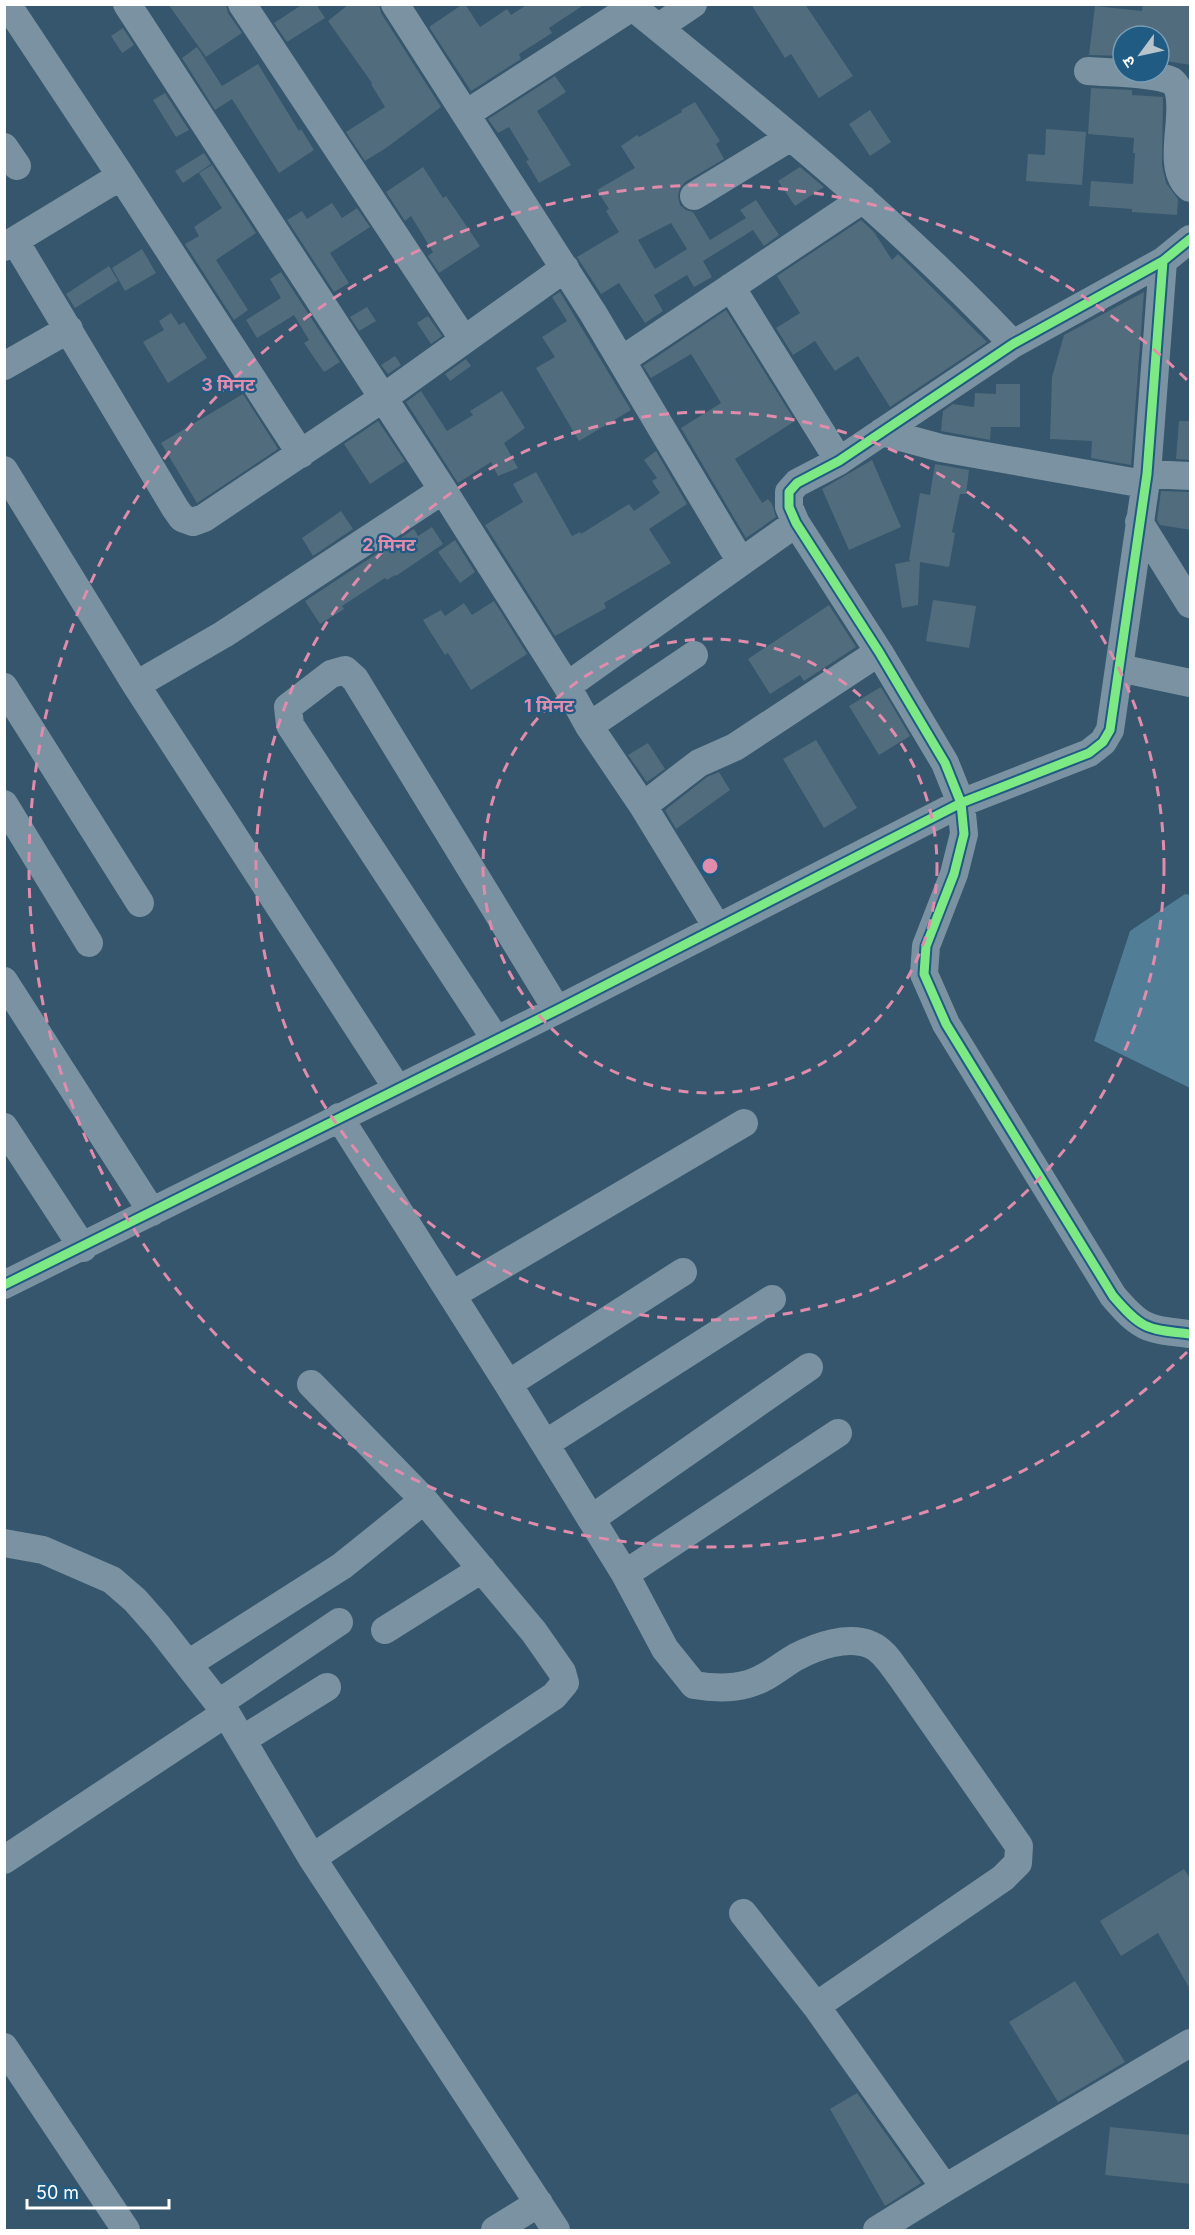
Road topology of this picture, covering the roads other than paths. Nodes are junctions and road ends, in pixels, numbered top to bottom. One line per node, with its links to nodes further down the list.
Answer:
1 (7, 4): 11 (street)
2 (127, 4): 25 (street)
3 (242, 4): 21 (street)
4 (395, 4): 9 (street)
5 (693, 4): 7 (street)
6 (630, 6): 7 (street); 9 (street)
7 (659, 27): 10 (street)
8 (1088, 71): 12 (street)
9 (466, 114): 18 (street)
10 (791, 136): 13 (street); 14 (street)
11 (121, 176): 16 (street); 27 (street)
12 (1191, 188)
13 (694, 196)
14 (863, 199): 19 (street); 22 (street)
15 (1191, 239): 17 (street)
16 (10, 244): 20 (street)
17 (1163, 261): 22 (street); 31 (street)
18 (565, 268): 21 (street); 23 (street)
19 (731, 287): 23 (street); 28 (street)
20 (69, 329): 24 (street); 27 (street)
21 (464, 340): 25 (street)
22 (1013, 344): 26 (street)
23 (622, 360): 35 (street)
24 (4, 366)
25 (383, 398): 27 (street); 32 (street)
26 (882, 432): 28 (street); 31 (street)
27 (301, 454)
28 (839, 461): 34 (street)
29 (4, 470): 41 (street)
30 (1191, 476): 31 (street)
31 (1145, 479): 33 (street)
32 (443, 489): 41 (street); 42 (street)
33 (1140, 522): 36 (street); 39 (street)
34 (796, 523): 35 (street); 37 (street)
35 (741, 562): 42 (street)
36 (1191, 604)
37 (879, 652): 46 (street); 47 (street)
38 (694, 655): 44 (street)
39 (1119, 668): 40 (street); 46 (street)
40 (1191, 683)
41 (136, 685): 54 (street)
42 (567, 686): 44 (street)
43 (7, 697): 48 (street)
44 (589, 726): 47 (street)
45 (4, 804): 50 (street)
46 (961, 804): 49 (street); 64 (street)
47 (644, 806): 49 (street)
48 (140, 903)
49 (717, 927): 52 (street)
50 (89, 942)
51 (4, 981): 58 (street)
52 (557, 1010): 53 (street); 53 (street)
53 (496, 1040): 54 (street)
54 (398, 1088): 55 (street)
55 (339, 1117): 58 (street); 62 (street)
56 (744, 1123): 62 (street)
57 (4, 1127): 59 (street)
58 (153, 1212): 59 (street)
59 (83, 1248): 61 (street)
60 (683, 1272): 67 (street)
61 (4, 1285)
62 (452, 1295): 67 (street)
63 (772, 1299): 69 (street)
64 (1191, 1334)
65 (809, 1367): 71 (street)
66 (311, 1384): 70 (street)
67 (508, 1384): 69 (street)
68 (838, 1433): 74 (street)
69 (545, 1444): 71 (street)
70 (424, 1500): 73 (street); 77 (street)
71 (591, 1519): 74 (street)
72 (4, 1543): 77 (street)
73 (482, 1569): 76 (street); 81 (street)
74 (625, 1574): 84 (street)
75 (339, 1623): 79 (street)
76 (386, 1630)
77 (188, 1664): 79 (street)
78 (327, 1687): 80 (street)
79 (222, 1708): 80 (street); 82 (street)
80 (242, 1740): 81 (street)
81 (312, 1858): 88 (street)
82 (4, 1860)
83 (743, 1913): 84 (street)
84 (816, 2006): 87 (street)
85 (1191, 2043): 87 (street)
86 (4, 2047): 89 (street)
87 (945, 2188): 92 (street)
88 (538, 2203): 90 (street); 91 (street)
89 (126, 2230)
90 (495, 2230)
91 (556, 2230)
92 (877, 2230)

